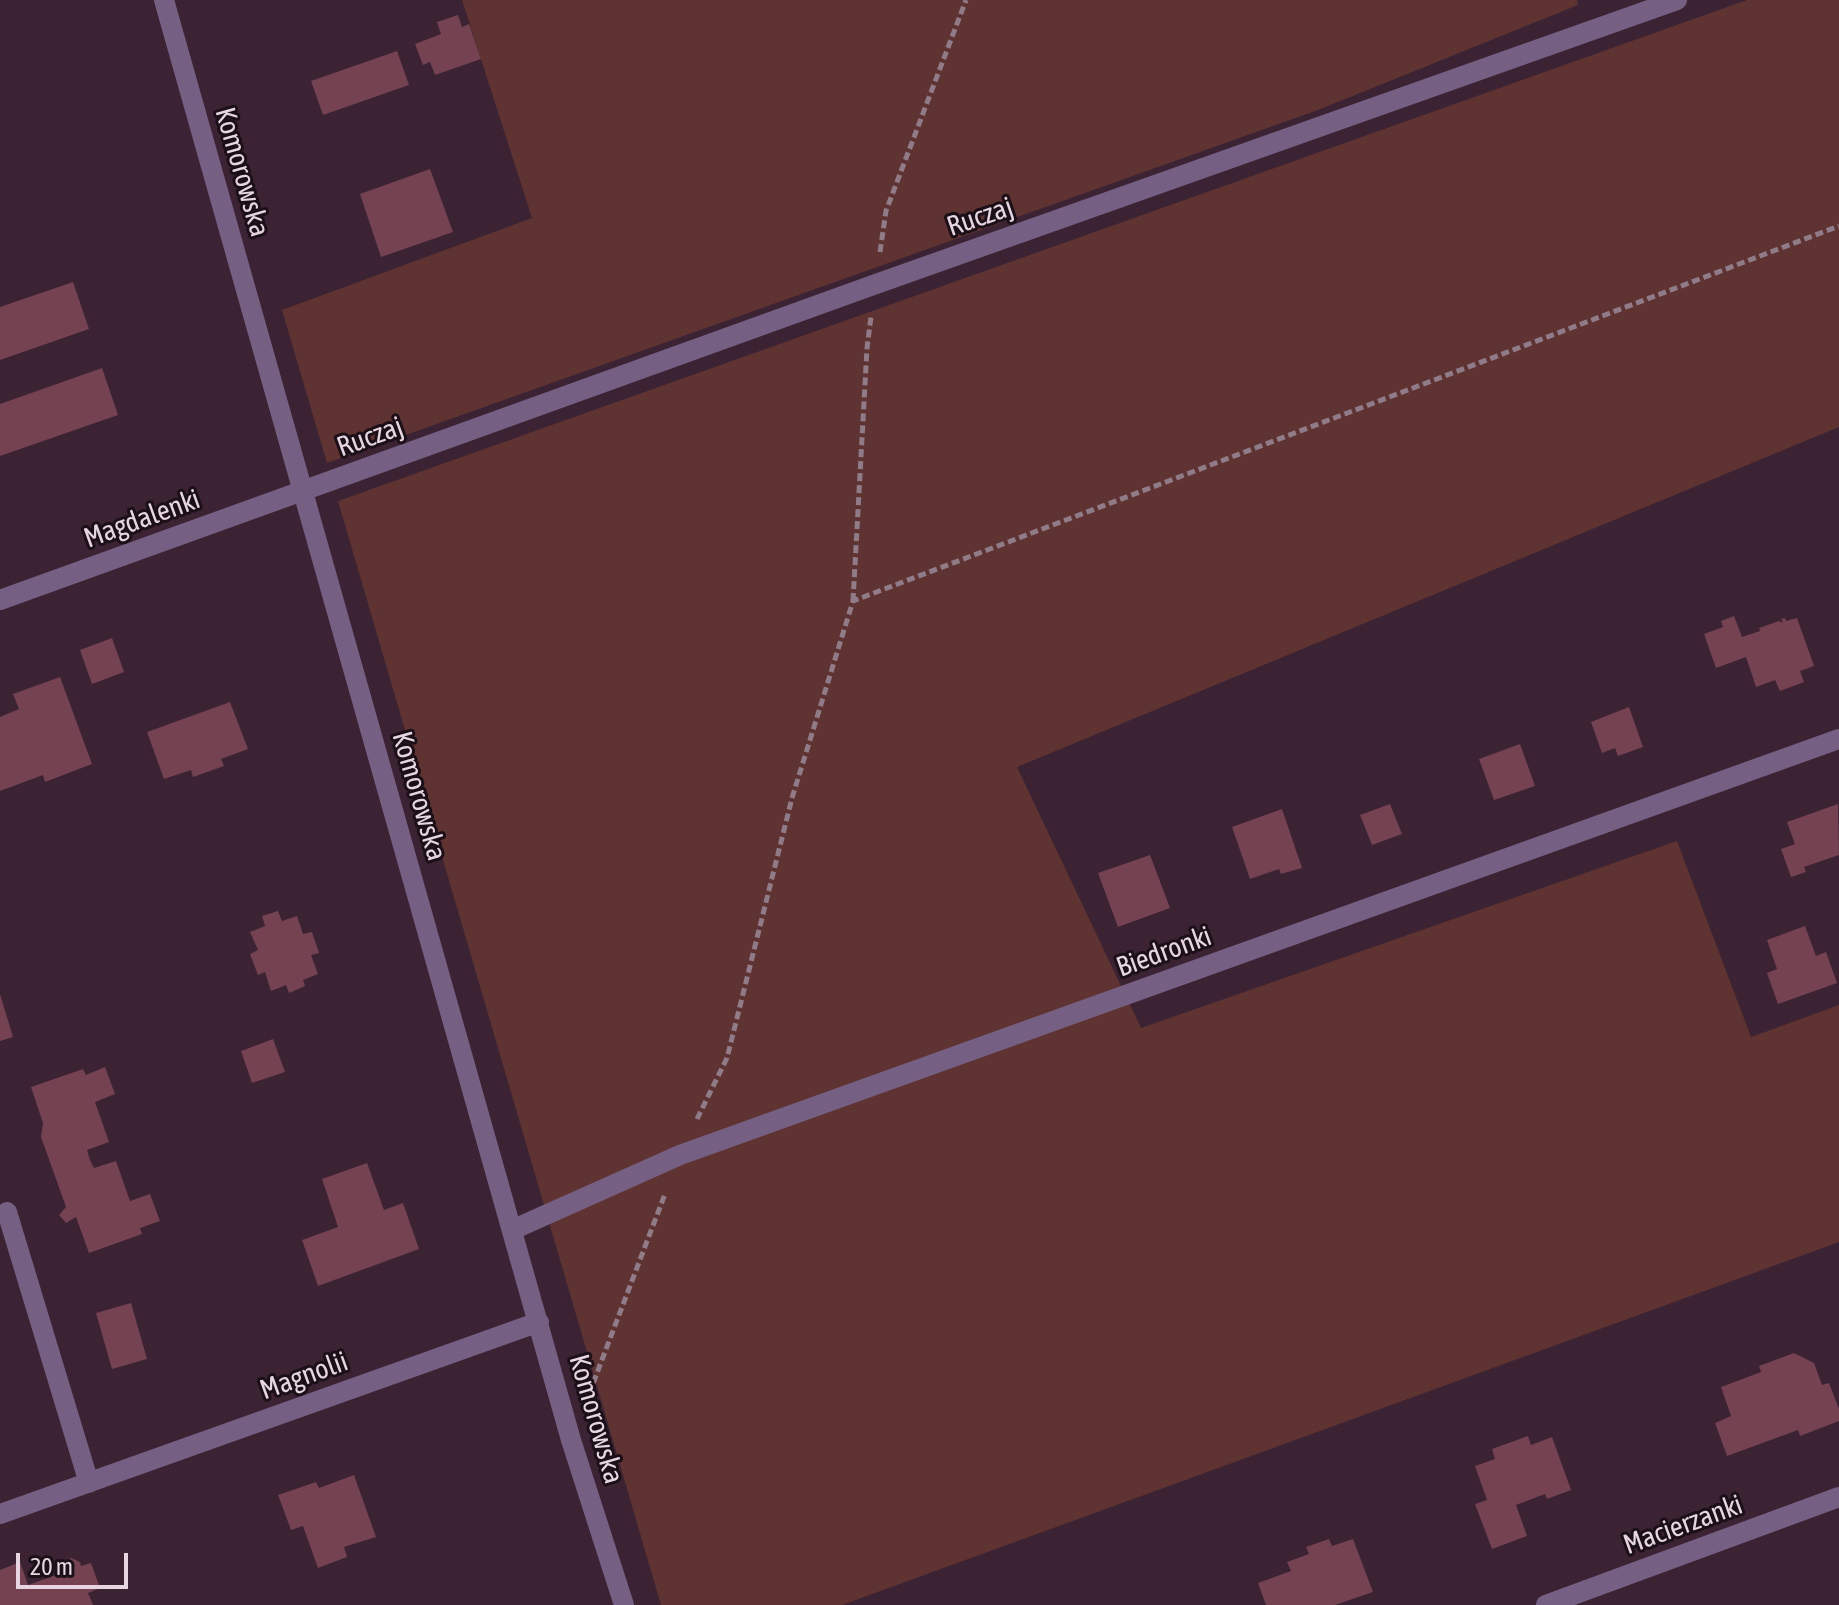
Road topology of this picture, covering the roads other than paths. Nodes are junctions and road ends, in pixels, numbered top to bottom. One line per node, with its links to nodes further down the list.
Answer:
1 (164, 0): 3 (street, Komorowska)
2 (1677, 0): 3 (street, Ruczaj)
3 (304, 490): 4 (street, Magdalenki); 7 (street, Komorowska)
4 (0, 600)
5 (1839, 739): 7 (street, Biedronki)
6 (7, 1212): 9 (street)
7 (512, 1230): 8 (street, Komorowska)
8 (539, 1322): 9 (street, Magnolii); 12 (street, Komorowska)
9 (89, 1483): 11 (street, Magnolii)
10 (1839, 1497): 13 (street, Macierzanki)
11 (0, 1514)
12 (624, 1605)
13 (1546, 1605)

